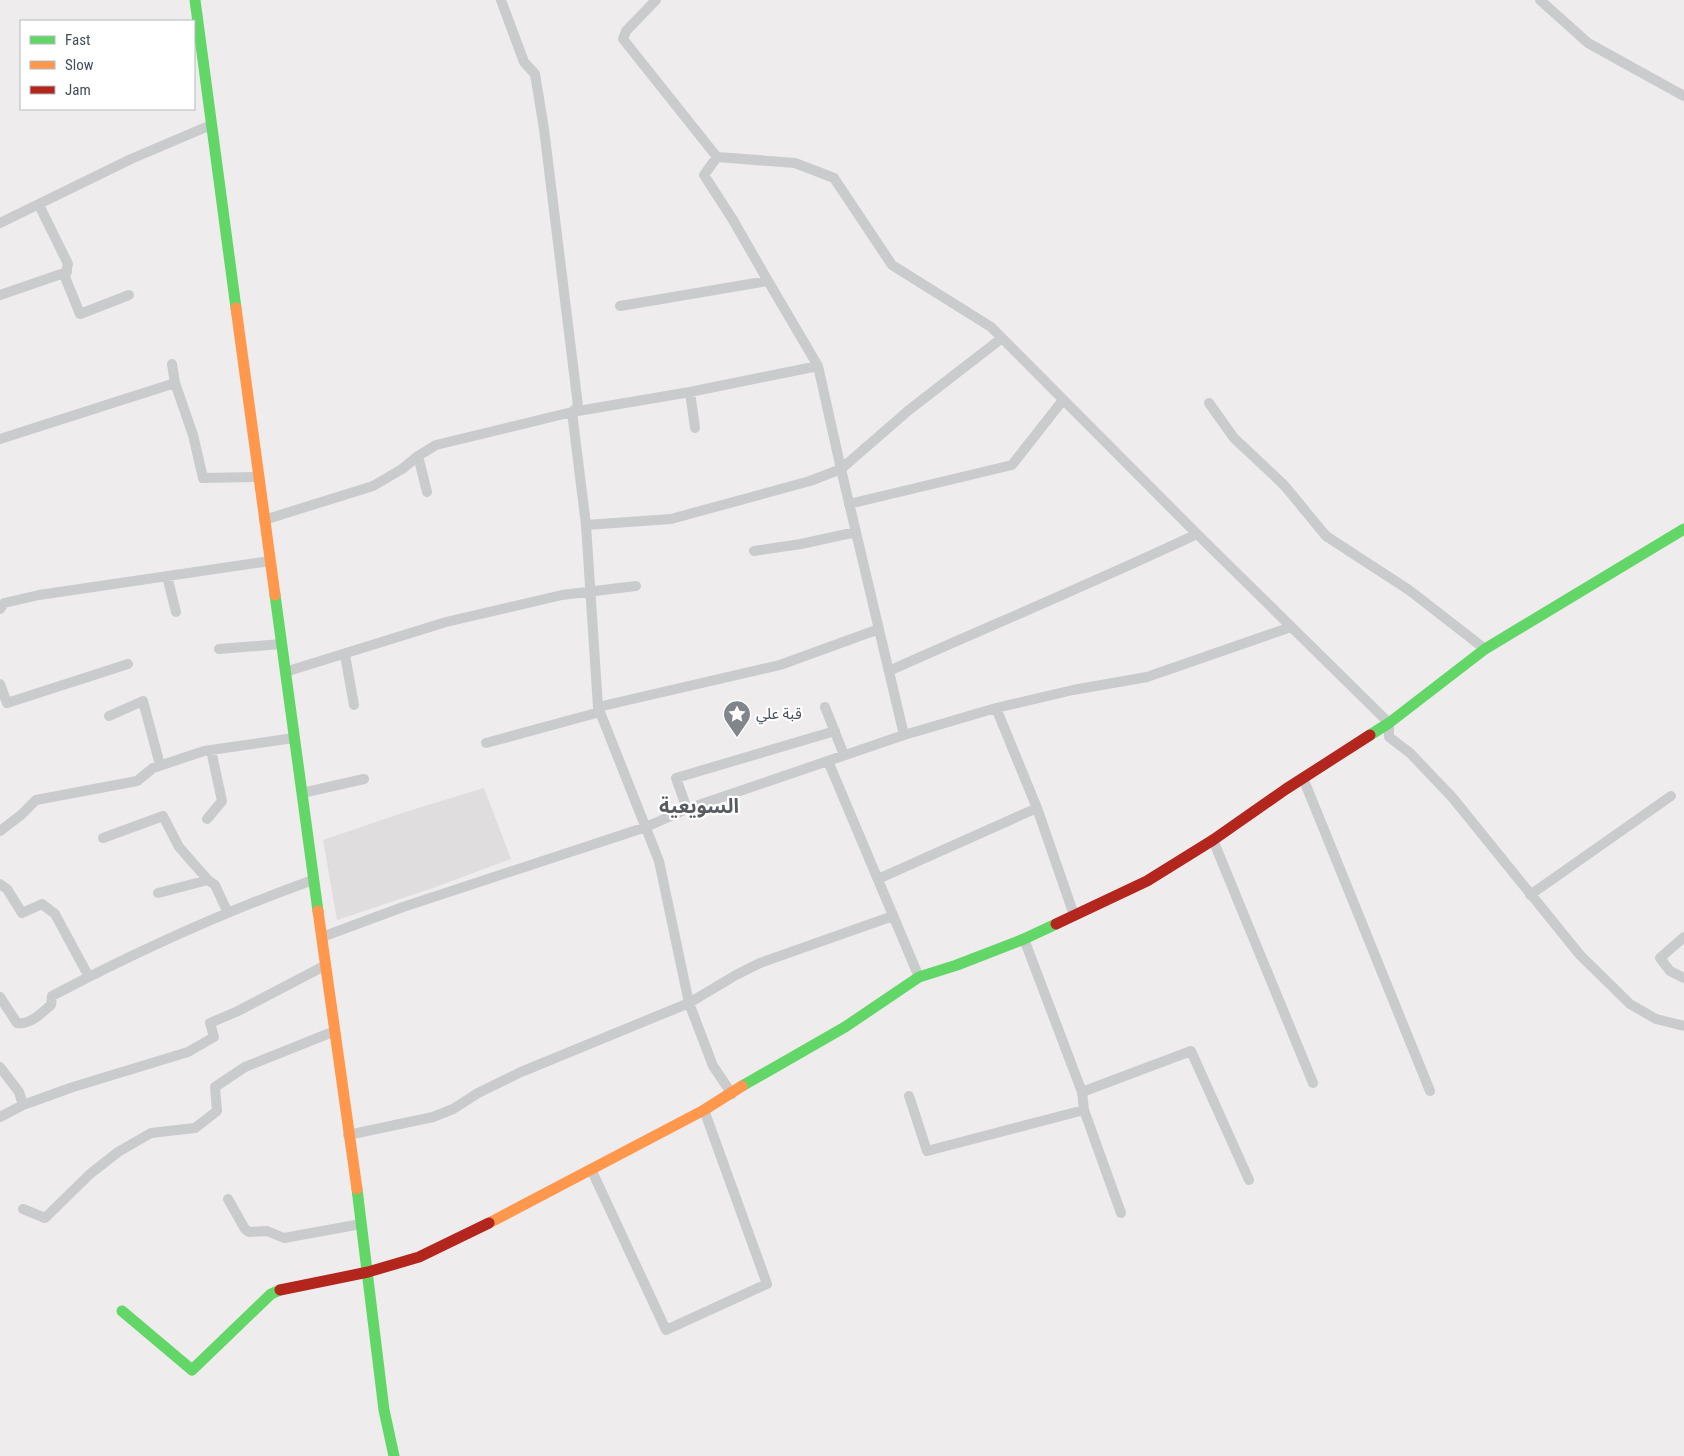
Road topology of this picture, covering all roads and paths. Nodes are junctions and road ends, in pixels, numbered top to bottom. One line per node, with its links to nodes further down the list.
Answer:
1 (195, 0): 6 (main road)
2 (501, 0): 22 (street)
3 (656, 0): 7 (street)
4 (1540, 0): 5 (street)
5 (1684, 96)
6 (212, 125): 8 (street); 27 (main road)
7 (718, 157): 11 (street); 15 (street)
8 (39, 204): 9 (street); 10 (street)
9 (0, 223)
10 (67, 272): 12 (street); 13 (street)
11 (768, 281): 14 (street); 17 (street)
12 (0, 294)
13 (129, 295)
14 (620, 306)
15 (1002, 338): 20 (street); 26 (street)
16 (172, 364): 18 (street)
17 (818, 366): 19 (street); 26 (street)
18 (175, 383): 24 (street); 27 (street)
19 (690, 392): 22 (street); 23 (street)
20 (1063, 400): 29 (street); 34 (street)
21 (1209, 404): 46 (street)
22 (572, 412): 25 (street); 31 (street)
23 (695, 428)
24 (0, 440)
25 (418, 456): 28 (street); 30 (street)
26 (841, 469): 29 (street); 31 (street)
27 (259, 477): 30 (main road)
28 (427, 492)
29 (849, 504): 33 (street)
30 (264, 520): 36 (main road)
31 (586, 525): 39 (street)
32 (1684, 529): 46 (main road)
33 (856, 532): 35 (street); 43 (street)
34 (1197, 534): 42 (street); 49 (street)
35 (754, 551)
36 (270, 561): 37 (street); 44 (main road)
37 (168, 576): 40 (street); 41 (street)
38 (636, 586): 39 (street)
39 (590, 593): 47 (street); 55 (street)
40 (0, 609)
41 (176, 612)
42 (1291, 627): 54 (street); 57 (street)
43 (879, 629): 49 (street); 55 (street)
44 (281, 644): 45 (street); 50 (main road)
45 (219, 649)
46 (1485, 649): 57 (main road)
47 (345, 655): 50 (street); 52 (street)
48 (128, 664): 51 (street)
49 (889, 671): 59 (street)
50 (285, 672): 60 (main road)
51 (0, 684)
52 (354, 705)
53 (825, 707): 58 (street)
54 (996, 708): 59 (street); 70 (street)
55 (599, 709): 61 (street); 73 (street)
56 (109, 716): 65 (street)
57 (1389, 722): 66 (main road); 82 (street)
58 (835, 731): 63 (street); 71 (street)
59 (904, 734): 63 (street)
60 (294, 738): 62 (street); 68 (main road)
61 (486, 743)
62 (211, 750): 65 (street); 72 (street)
63 (844, 755): 64 (street)
64 (828, 761): 71 (street); 77 (street)
65 (160, 765): 74 (street)
66 (1303, 778): 76 (main road); 99 (street)
67 (364, 779): 68 (street)
68 (302, 794): 79 (main road)
69 (1671, 796): 82 (street)
70 (1037, 808): 77 (street); 84 (street)
71 (687, 809): 73 (street)
72 (207, 819)
73 (646, 826): 86 (street); 94 (street)
74 (0, 831)
75 (103, 838): 78 (street)
76 (1213, 840): 84 (main road); 98 (street)
77 (878, 879): 85 (street)
78 (208, 880): 81 (street); 83 (street)
79 (313, 880): 83 (street); 86 (main road)
80 (0, 884): 90 (street)
81 (158, 893)
82 (1530, 894): 95 (street)
83 (228, 913): 90 (street)
84 (1074, 915): 88 (main road)
85 (893, 916): 91 (street); 94 (street)
86 (322, 937): 89 (main road)
87 (1684, 937): 92 (street)
88 (1024, 938): 91 (main road); 100 (street)
89 (326, 965): 96 (main road); 103 (street)
90 (89, 977): 93 (street)
91 (919, 977): 101 (main road)
92 (1684, 978)
93 (0, 997)
94 (689, 1003): 101 (street); 107 (street)
95 (1684, 1026)
96 (335, 1031): 107 (main road); 111 (street)
97 (0, 1067): 103 (street)
98 (1313, 1084)
99 (1430, 1090)
100 (1082, 1092): 105 (street); 109 (street)
101 (732, 1094): 104 (main road)
102 (908, 1096): 105 (street)
103 (22, 1105): 106 (street)
104 (704, 1110): 108 (main road); 108 (street)
105 (1084, 1110): 112 (street)
106 (0, 1117)
107 (348, 1135): 113 (main road)
108 (591, 1168): 114 (main road)
109 (1249, 1180)
110 (228, 1199): 113 (street)
111 (23, 1209)
112 (1121, 1213)
113 (361, 1224): 114 (main road)
114 (368, 1272): 115 (main road); 116 (main road)
115 (122, 1311)
116 (394, 1456)

